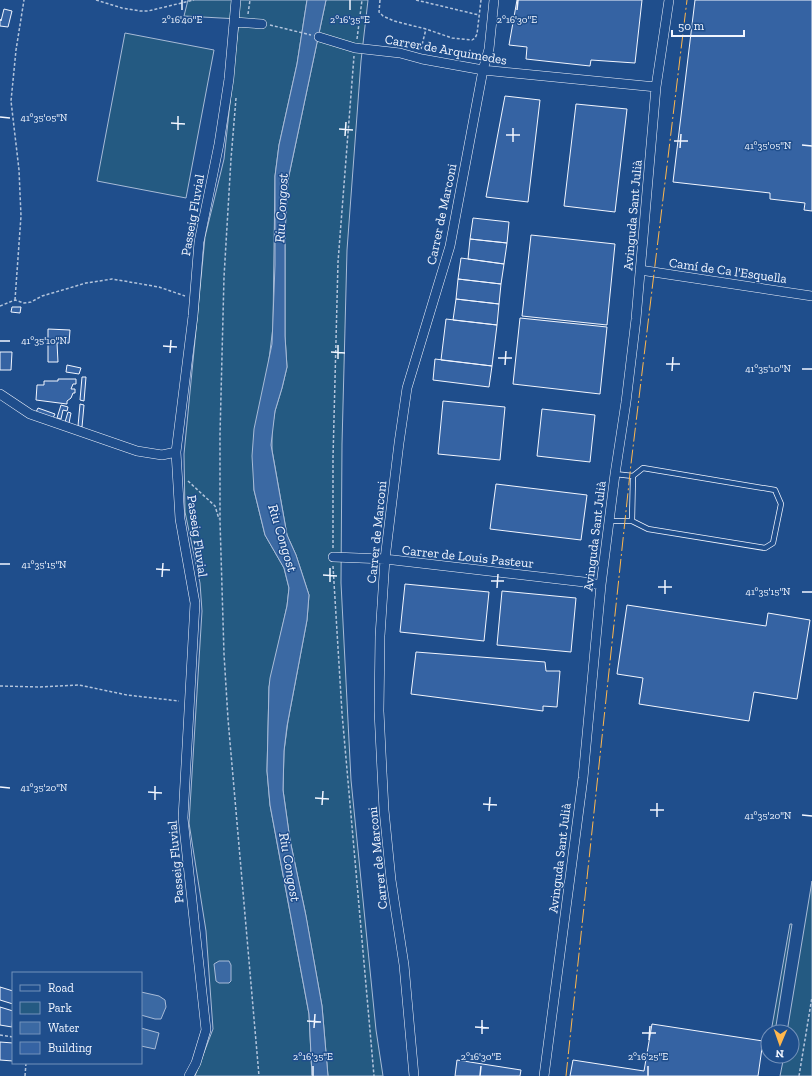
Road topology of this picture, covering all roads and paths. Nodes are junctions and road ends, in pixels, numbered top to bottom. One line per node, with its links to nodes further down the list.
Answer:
1 (24, 0): 26 (path)
2 (96, 0): 3 (path)
3 (194, 0)
4 (236, 0): 13 (street, Passeig Fluvial)
5 (250, 0): 14 (path)
6 (362, 0): 18 (path)
7 (380, 0): 16 (path)
8 (416, 0): 12 (path)
9 (481, 0): 12 (path)
10 (494, 0): 20 (street, Carrer de Marconi)
11 (669, 0): 21 (street, Avinguda Sant Julià)
12 (479, 15): 16 (path)
13 (234, 22): 14 (street); 25 (street, Passeig Fluvial)
14 (248, 24): 15 (street)
15 (262, 24): 17 (path)
16 (426, 29): 19 (path)
17 (319, 37): 18 (street, Carrer de Arquimedes)
18 (355, 48): 19 (street, Carrer de Arquimedes)
19 (419, 58): 20 (street, Carrer de Arquimedes)
20 (483, 70): 21 (street, Carrer de Arquimedes); 37 (street, Carrer de Marconi)
21 (656, 87): 23 (street, Avinguda Sant Julià)
22 (236, 98): 33 (path)
23 (640, 270): 24 (street, Camí de Ca l'Esquella); 31 (street, Avinguda Sant Julià)
24 (812, 296)
25 (194, 298): 26 (path); 29 (street, Passeig Fluvial)
26 (15, 300): 27 (path)
27 (0, 306)
28 (0, 394): 29 (street)
29 (176, 452): 30 (street, Passeig Fluvial)
30 (177, 470): 33 (path); 40 (street, Passeig Fluvial)
31 (615, 474): 32 (lane); 34 (street, Avinguda Sant Julià)
32 (633, 476): 35 (lane); 35 (lane)
33 (220, 521): 47 (path)
34 (608, 521): 35 (lane); 38 (street, Avinguda Sant Julià)
35 (632, 522)
36 (333, 557): 37 (street, Carrer de Louis Pasteur)
37 (385, 560): 38 (street, Carrer de Louis Pasteur); 48 (street, Carrer de Marconi)
38 (601, 586): 49 (street, Avinguda Sant Julià)
39 (0, 686): 40 (path)
40 (189, 702): 46 (street, Passeig Fluvial)
41 (812, 997): 50 (path)
42 (0, 1035): 43 (path)
43 (12, 1037)
44 (26, 1064): 45 (path)
45 (25, 1076)
46 (189, 1076)
47 (259, 1076)
48 (414, 1076)
49 (544, 1076)
50 (799, 1076)

